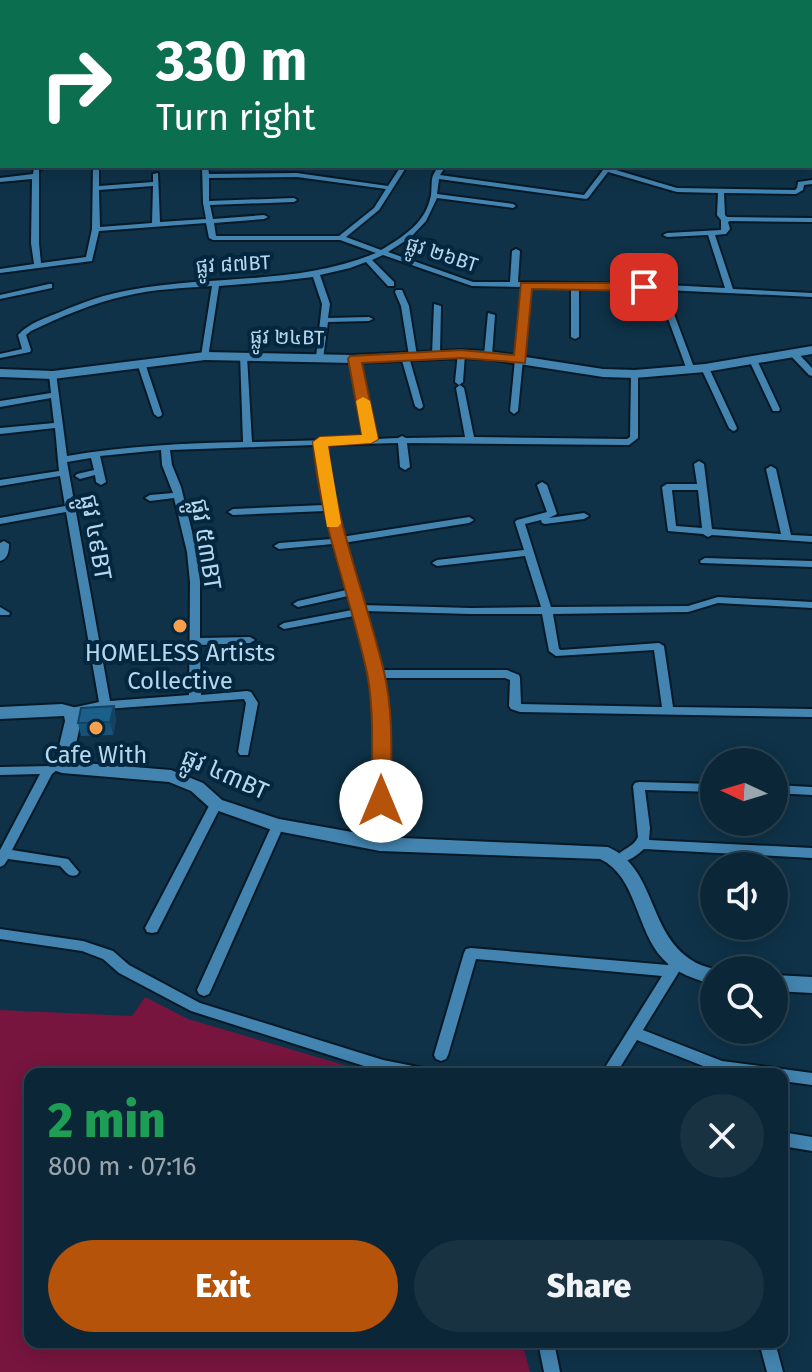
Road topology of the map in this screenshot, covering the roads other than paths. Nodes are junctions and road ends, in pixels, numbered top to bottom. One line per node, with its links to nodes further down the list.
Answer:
1 (39, 168): 10 (street)
2 (96, 168): 16 (street)
3 (205, 168): 11 (street)
4 (403, 168): 17 (street)
5 (441, 168): 12 (street)
6 (603, 168): 7 (street)
7 (607, 169): 12 (street); 18 (street)
8 (258, 170): 11 (street); 17 (street)
9 (156, 174): 15 (street)
10 (37, 176): 13 (street); 38 (street)
11 (205, 176): 21 (street)
12 (435, 176): 19 (street)
13 (0, 180)
14 (812, 182): 18 (street)
15 (156, 184): 16 (street); 27 (street)
16 (96, 188): 28 (street)
17 (390, 188): 31 (street)
18 (721, 192): 24 (street)
19 (435, 196): 22 (street); 32 (street, ផ្លូវ ៨៧BT)
20 (294, 200): 21 (street)
21 (206, 203): 26 (street)
22 (513, 206)
23 (264, 217): 26 (street)
24 (725, 220): 25 (street); 29 (street)
25 (812, 220)
26 (209, 222): 27 (street); 31 (street, ផ្លូវ ២៦BT)
27 (156, 225): 28 (street)
28 (96, 229): 38 (street)
29 (711, 233): 30 (street); 50 (street)
30 (667, 235)
31 (341, 238): 35 (street, ផ្លូវ ២៦BT)
32 (405, 239): 33 (street); 35 (street, ផ្លូវ ៨៧BT)
33 (431, 243)
34 (516, 251): 45 (street)
35 (384, 252): 36 (street, ផ្លូវ ៨៧BT); 45 (street, ផ្លូវ ២៦BT)
36 (367, 259): 40 (street, ផ្លូវ ៨៧BT); 42 (street)
37 (639, 265): 47 (street)
38 (38, 267): 39 (street)
39 (0, 271)
40 (315, 273): 41 (street, ផ្លូវ ៨៧BT); 56 (street)
41 (216, 283): 63 (street, ផ្លូវ ៨៧BT); 64 (street)
42 (391, 284)
43 (575, 285): 46 (street, ផ្លូវ ២៦BT); 47 (street, ផ្លូវ ២៦BT); 57 (street)
44 (49, 286): 52 (street)
45 (514, 286): 46 (street, ផ្លូវ ២៦BT)
46 (526, 286): 69 (street)
47 (644, 287): 48 (street, ផ្លូវ ២៦BT)
48 (660, 287): 50 (street, ផ្លូវ ២៦BT); 72 (street)
49 (399, 292): 66 (street)
50 (730, 292): 51 (street, ផ្លូវ ២៦BT)
51 (812, 295)
52 (0, 297)
53 (437, 306): 61 (street)
54 (491, 315): 62 (street)
55 (369, 319): 56 (street)
56 (324, 320): 67 (street)
57 (575, 337)
58 (812, 350): 59 (street, ផ្លូវ ២៤BT)
59 (793, 353): 70 (street, ផ្លូវ ២៤BT); 74 (street)
60 (461, 354): 61 (street, ផ្លូវ ២៤BT); 62 (street, ផ្លូវ ២៤BT); 88 (street)
61 (436, 355): 66 (street, ផ្លូវ ២៤BT)
62 (488, 355): 69 (street, ផ្លូវ ២៤BT)
63 (0, 356)
64 (205, 356): 65 (street, ផ្លូវ ២៤BT); 71 (street, ផ្លូវ ២៤BT)
65 (243, 356): 67 (street, ផ្លូវ ២៤BT); 90 (street)
66 (409, 356): 68 (street, ផ្លូវ ២៤BT); 79 (street)
67 (320, 357): 68 (street, ផ្លូវ ២៤BT)
68 (354, 359): 86 (street)
69 (520, 360): 75 (street, ផ្លូវ ២៤BT); 81 (street)
70 (753, 360): 72 (street, ផ្លូវ ២៤BT); 80 (street)
71 (141, 363): 76 (street, ផ្លូវ ២៤BT); 82 (street)
72 (698, 369): 75 (street, ផ្លូវ ២៤BT); 84 (street)
73 (0, 373): 76 (street, ផ្លូវ ២៤BT)
74 (812, 373)
75 (635, 374): 88 (street)
76 (53, 375): 77 (street, ផ្លូវ ៤៩BT)
77 (55, 395): 78 (street); 83 (street, ផ្លូវ ៤៩BT)
78 (0, 404)
79 (419, 406)
80 (776, 409)
81 (514, 411)
82 (158, 414)
83 (56, 425): 85 (street); 93 (street, ផ្លូវ ៤៩BT)
84 (733, 428)
85 (0, 431)
86 (371, 439): 87 (street); 89 (street)
87 (402, 439): 88 (street); 95 (street)
88 (470, 440)
89 (320, 442): 90 (street); 107 (street)
90 (248, 444): 91 (street)
91 (165, 447): 92 (street); 104 (street, ផ្លូវ ៥៣BT)
92 (95, 454): 93 (street); 97 (street)
93 (62, 460): 98 (street, ផ្លូវ ៤៩BT)
94 (699, 464): 103 (street)
95 (405, 467)
96 (771, 469): 114 (street)
97 (99, 471): 99 (street); 100 (street)
98 (64, 473): 101 (street); 106 (street, ផ្លូវ ៤៩BT)
99 (80, 476)
100 (101, 482)
101 (0, 483)
102 (542, 485): 112 (street)
103 (703, 487): 113 (street); 113 (street)
104 (178, 495): 105 (street); 131 (street, ផ្លូវ ៥៣BT)
105 (150, 498)
106 (71, 508): 111 (street); 134 (street, ផ្លូវ ៤៩BT)
107 (329, 508): 108 (street); 116 (street)
108 (233, 512)
109 (584, 516): 112 (street)
110 (469, 520): 116 (street)
111 (0, 521)
112 (521, 524): 119 (street)
113 (708, 534): 114 (street)
114 (787, 538): 115 (street)
115 (812, 539)
116 (337, 541): 118 (street); 124 (street)
117 (4, 544): 120 (street)
118 (279, 546)
119 (530, 552): 122 (street); 128 (street)
120 (0, 558)
121 (705, 561): 123 (street)
122 (437, 563)
123 (812, 564)
124 (353, 592): 125 (street); 127 (street)
125 (298, 604)
126 (812, 605): 128 (street)
127 (359, 610): 128 (street); 129 (street); 132 (street)
128 (547, 610): 135 (street)
129 (284, 626)
130 (250, 640): 131 (street)
131 (194, 642): 133 (street, ផ្លូវ ៥៣BT)
132 (376, 674): 135 (street); 147 (street)
133 (195, 698): 134 (street); 139 (street)
134 (105, 705): 136 (street)
135 (668, 709): 138 (street)
136 (71, 712): 137 (street); 140 (street)
137 (0, 713)
138 (812, 713)
139 (244, 752)
140 (55, 769): 141 (street); 145 (street, ផ្លូវ ៤៣BT); 150 (street)
141 (0, 771)
142 (700, 788): 148 (street)
143 (788, 790): 144 (street)
144 (812, 791)
145 (216, 804): 146 (street, ផ្លូវ ៤៣BT); 153 (street)
146 (278, 825): 147 (street, ផ្លូវ ៤៣BT); 159 (street)
147 (380, 844): 151 (street, ផ្លូវ ៤៣BT)
148 (643, 844): 149 (street); 151 (street)
149 (812, 853)
150 (2, 858): 152 (street)
151 (621, 858): 155 (street)
152 (73, 872)
153 (152, 928)
154 (0, 934): 162 (street)
155 (674, 967): 156 (street); 160 (street); 161 (street)
156 (700, 974)
157 (788, 984): 158 (street)
158 (812, 985)
159 (204, 990)
160 (634, 1033): 163 (street); 164 (street)
161 (441, 1055)
162 (393, 1068)
163 (612, 1068)
164 (729, 1068)
165 (788, 1076): 166 (street)
166 (812, 1079)
167 (788, 1140): 168 (street)
168 (812, 1144)
169 (547, 1348): 171 (street)
170 (769, 1348): 172 (street)
171 (552, 1372)
172 (775, 1372)

